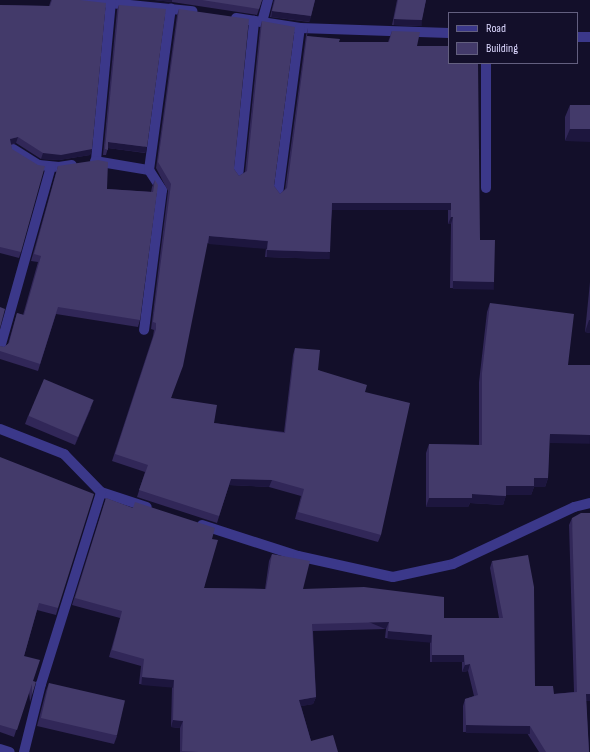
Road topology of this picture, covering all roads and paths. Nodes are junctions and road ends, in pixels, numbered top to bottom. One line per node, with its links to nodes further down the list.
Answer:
1 (79, 0): 3 (street)
2 (268, 0): 7 (street)
3 (111, 1): 4 (street); 14 (street)
4 (171, 8): 5 (street); 16 (street)
5 (201, 13)
6 (224, 16): 7 (street)
7 (258, 22): 8 (street); 17 (street)
8 (300, 28): 9 (street); 19 (street)
9 (448, 33)
10 (578, 37): 11 (street)
11 (590, 37)
12 (486, 64): 18 (street)
13 (13, 149): 15 (street)
14 (96, 160): 15 (street); 16 (street)
15 (51, 167): 21 (street)
16 (149, 170): 20 (street)
17 (238, 177)
18 (486, 188)
19 (278, 194)
20 (144, 330)
21 (0, 348)
22 (0, 429): 23 (street)
23 (101, 492): 25 (street); 29 (street)
24 (590, 503): 26 (street)
25 (154, 509)
26 (192, 522)
27 (0, 749): 28 (street)
28 (10, 752)
29 (24, 752)

